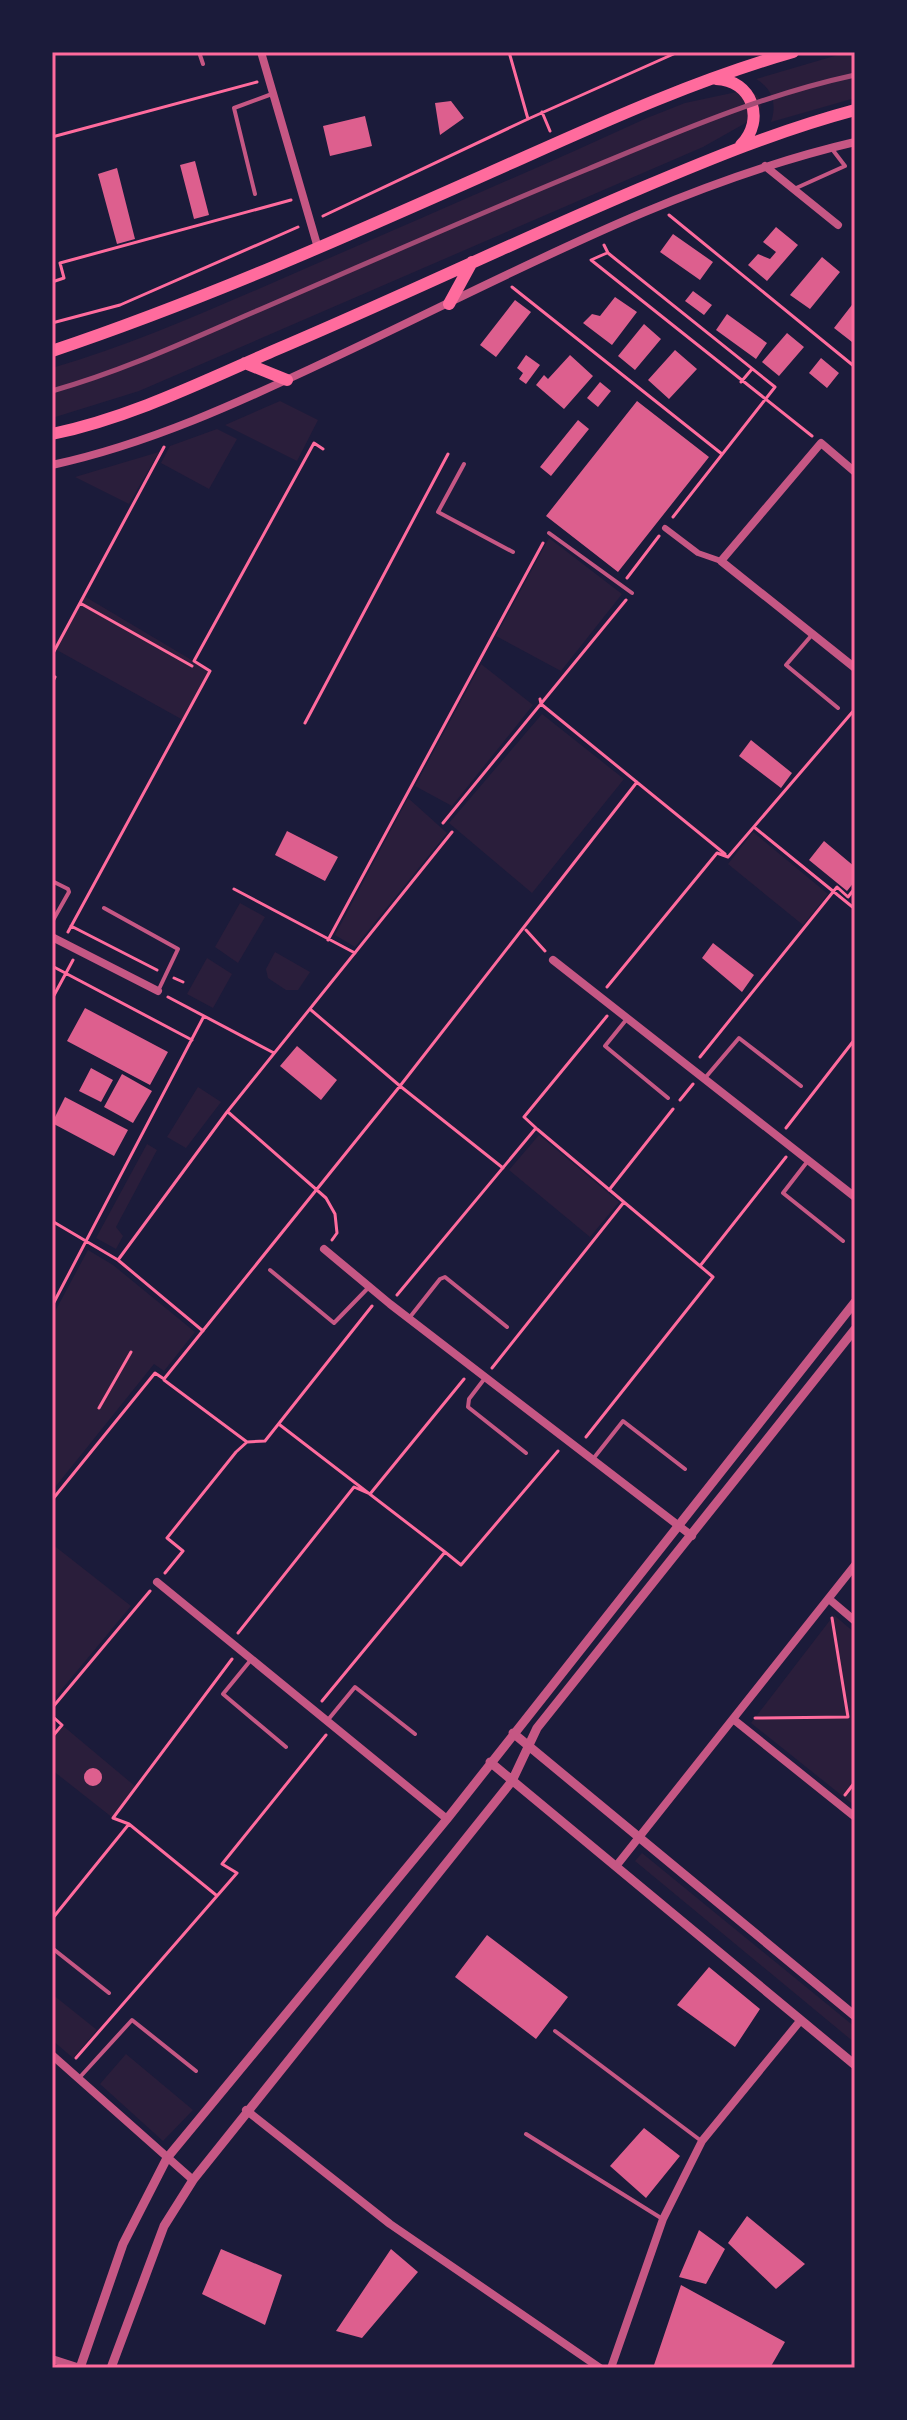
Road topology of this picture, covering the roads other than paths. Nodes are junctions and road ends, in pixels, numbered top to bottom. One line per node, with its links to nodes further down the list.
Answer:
1 (199, 52): 4 (lane)
2 (261, 52): 6 (street)
3 (793, 52): 5 (main road)
4 (203, 64)
5 (708, 80): 10 (main road); 15 (main road)
6 (272, 94): 13 (lane); 15 (street)
7 (855, 110): 10 (main road)
8 (855, 142): 9 (street)
9 (830, 147): 11 (street); 12 (lane)
10 (735, 149): 16 (main road)
11 (765, 166): 12 (street); 17 (street)
12 (794, 189): 14 (street)
13 (255, 194)
14 (838, 225)
15 (318, 248): 18 (main road)
16 (472, 262): 17 (main road); 19 (main road)
17 (449, 304): 20 (street)
18 (52, 351)
19 (245, 363): 20 (main road); 21 (main road)
20 (287, 380): 23 (street)
21 (52, 434)
22 (464, 464): 27 (lane)
23 (52, 465)
24 (855, 472): 28 (street)
25 (665, 528): 28 (street)
26 (549, 533): 29 (lane)
27 (513, 552)
28 (721, 561): 30 (street)
29 (632, 593)
30 (813, 634): 31 (street); 32 (lane)
31 (855, 668)
32 (838, 708)
33 (52, 881): 35 (lane)
34 (104, 908): 38 (lane)
35 (52, 922)
36 (52, 937): 38 (street)
37 (553, 960): 39 (street)
38 (158, 991)
39 (628, 1018): 40 (street); 42 (lane)
40 (702, 1077): 41 (lane); 43 (street)
41 (801, 1086)
42 (668, 1098)
43 (809, 1160): 44 (street); 45 (lane)
44 (855, 1197)
45 (843, 1241)
46 (324, 1249): 48 (street)
47 (270, 1270): 48 (lane)
48 (369, 1287): 50 (street)
49 (855, 1302): 57 (street)
50 (408, 1319): 51 (lane); 53 (street)
51 (507, 1327)
52 (855, 1329): 58 (street)
53 (485, 1378): 54 (lane); 55 (street)
54 (526, 1453)
55 (592, 1461): 56 (lane); 57 (street)
56 (685, 1469)
57 (678, 1528): 58 (street); 66 (street)
58 (692, 1536): 69 (street)
59 (855, 1565): 61 (street)
60 (157, 1582): 63 (street)
61 (829, 1599): 62 (street); 64 (street)
62 (855, 1621)
63 (252, 1659): 65 (street); 68 (lane)
64 (733, 1719): 72 (street); 74 (street)
65 (330, 1723): 67 (lane); 73 (street)
66 (513, 1733): 69 (street); 70 (street)
67 (415, 1734)
68 (286, 1747)
69 (527, 1747): 71 (street); 74 (street)
70 (490, 1762): 71 (street); 73 (street)
71 (512, 1781): 75 (street); 85 (street)
72 (855, 1817)
73 (447, 1819): 88 (street)
74 (639, 1839): 75 (street); 78 (street)
75 (617, 1865): 79 (street)
76 (52, 1948): 77 (lane)
77 (109, 1993)
78 (855, 2016)
79 (800, 2021): 82 (street); 87 (street)
80 (555, 2031): 87 (lane)
81 (52, 2055): 84 (street)
82 (855, 2065)
83 (196, 2071): 84 (lane)
84 (78, 2078): 88 (street)
85 (246, 2110): 89 (street); 94 (street)
86 (526, 2134): 90 (lane)
87 (702, 2141): 90 (street)
88 (167, 2158): 89 (street); 92 (street)
89 (193, 2180): 93 (street)
90 (663, 2219): 95 (street)
91 (52, 2359): 92 (street)
92 (80, 2368)
93 (111, 2368)
94 (600, 2368)
95 (611, 2368)

